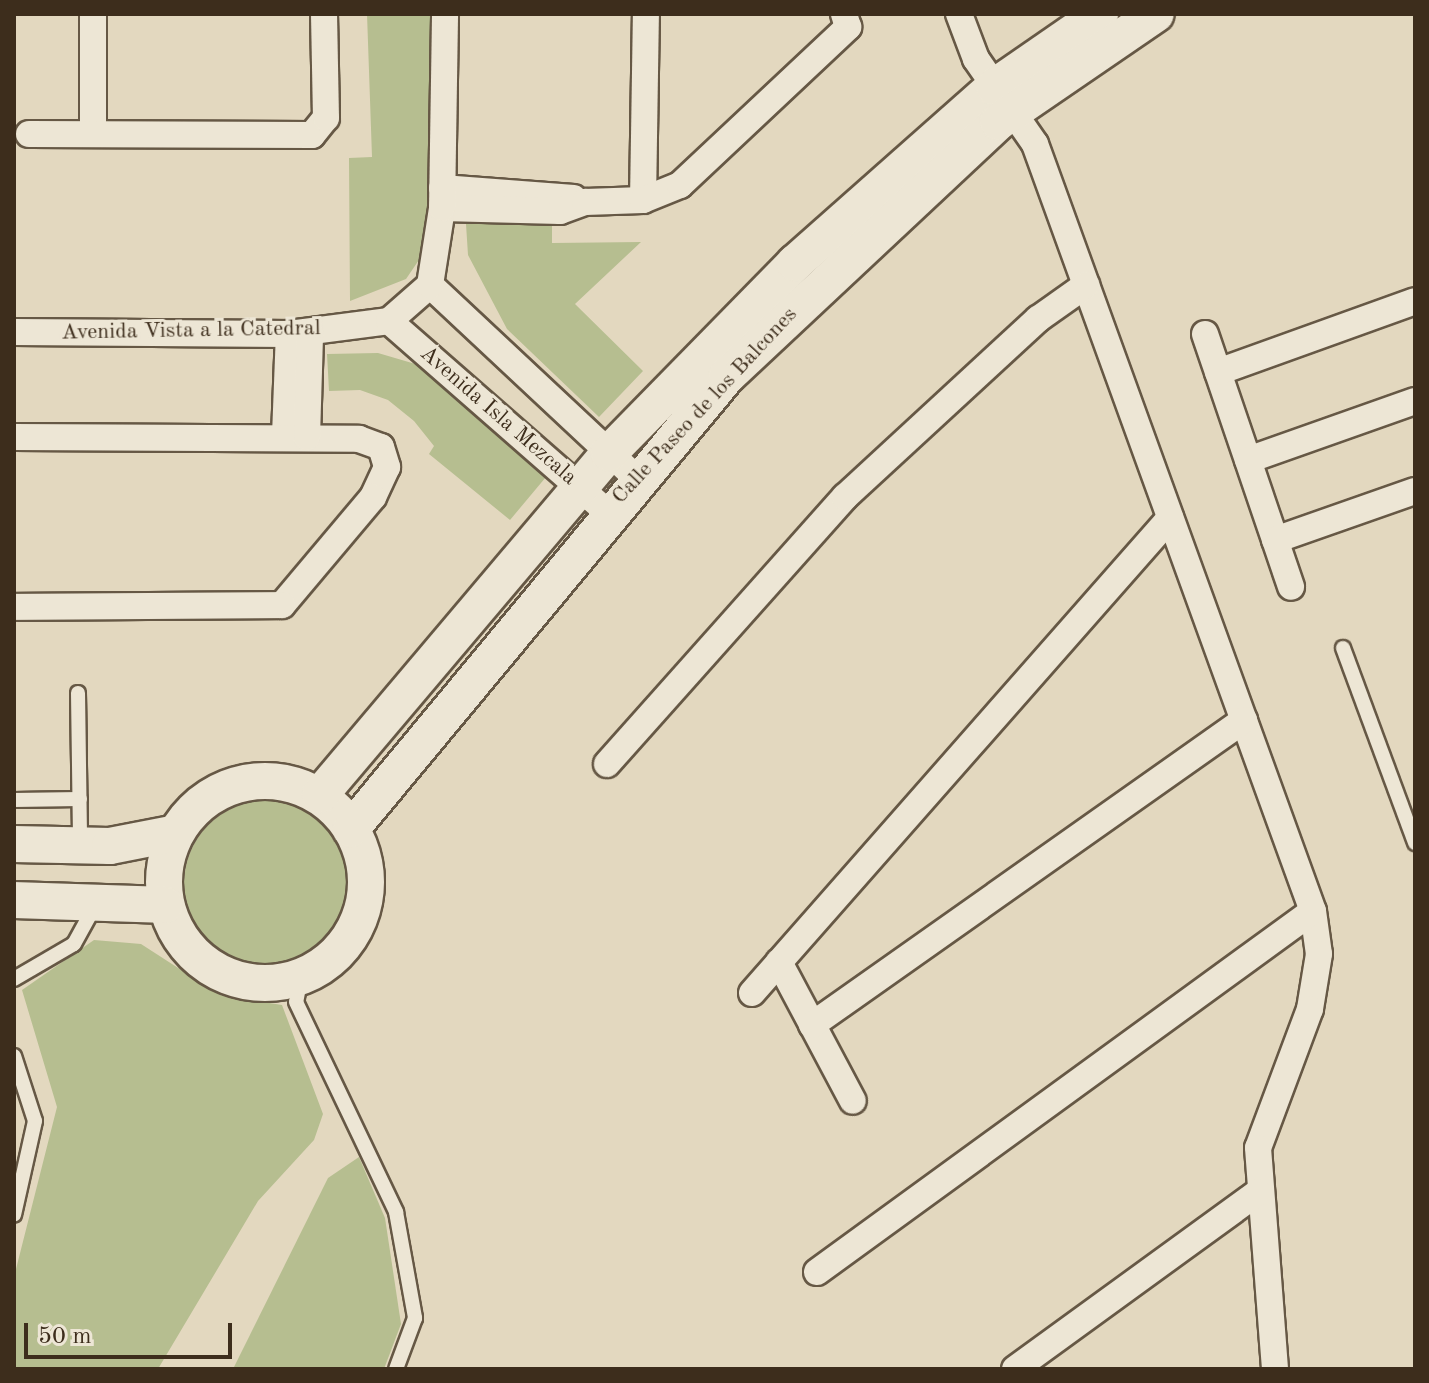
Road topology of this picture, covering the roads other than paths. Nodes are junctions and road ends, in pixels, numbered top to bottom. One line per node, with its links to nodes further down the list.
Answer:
1 (93, 14): 10 (street)
2 (324, 14): 10 (street)
3 (445, 14): 12 (street)
4 (646, 14): 13 (street)
5 (844, 14): 13 (street)
6 (959, 14): 9 (street)
7 (1100, 14): 9 (main road, Calle Paseo de los Balcones)
8 (1156, 14): 9 (main road, Calle Paseo de los Balcones)
9 (1003, 99): 15 (street); 25 (main road, Calle Paseo de los Balcones); 27 (main road, Calle Paseo de los Balcones)
10 (93, 132): 11 (street)
11 (29, 134)
12 (442, 198): 13 (street); 14 (street)
13 (643, 200)
14 (430, 285): 17 (street, Avenida Vista a la Catedral); 25 (street, Avenida Isla Mezcala)
15 (1086, 285): 31 (street); 38 (street)
16 (1415, 301): 21 (street)
17 (389, 321): 19 (street, Avenida Vista a la Catedral); 28 (street, Avenida Isla Mezcala)
18 (14, 332): 19 (street, Avenida Vista a la Catedral)
19 (300, 334): 23 (street)
20 (1205, 334): 21 (street)
21 (1218, 372): 26 (street)
22 (1415, 401): 26 (street)
23 (296, 436): 24 (street); 34 (street)
24 (14, 437)
25 (609, 453): 27 (street, Avenida Isla Mezcala); 28 (main road, Calle Paseo de los Balcones)
26 (1248, 460): 32 (street)
27 (637, 479): 30 (main road, Calle Paseo de los Balcones)
28 (580, 488): 30 (street, Avenida Isla Mezcala); 39 (main road, Calle Paseo de los Balcones)
29 (1415, 491): 32 (street)
30 (607, 512): 42 (main road, Calle Paseo de los Balcones)
31 (1170, 518): 37 (street); 51 (street)
32 (1275, 540): 33 (street)
33 (1291, 587)
34 (14, 607)
35 (1343, 648): 44 (lane)
36 (78, 693): 40 (lane)
37 (1244, 720): 50 (street); 55 (street)
38 (607, 764)
39 (320, 795): 42 (main road); 43 (main road)
40 (80, 799): 41 (lane); 46 (lane)
41 (14, 800)
42 (351, 829): 52 (main road)
43 (176, 833): 46 (main road); 49 (main road)
44 (1415, 843)
45 (14, 844): 46 (main road)
46 (80, 845)
47 (14, 900): 48 (main road)
48 (97, 901): 49 (main road); 53 (lane)
49 (165, 905): 52 (main road)
50 (1313, 911): 58 (street); 60 (street)
51 (779, 962): 54 (street); 55 (street)
52 (301, 977): 61 (lane)
53 (14, 979)
54 (752, 993)
55 (812, 1025): 57 (street)
56 (14, 1056): 59 (lane)
57 (853, 1101)
58 (1259, 1192): 62 (street); 63 (street)
59 (14, 1215)
60 (817, 1272)
61 (396, 1369)
62 (1015, 1369)
63 (1275, 1369)

